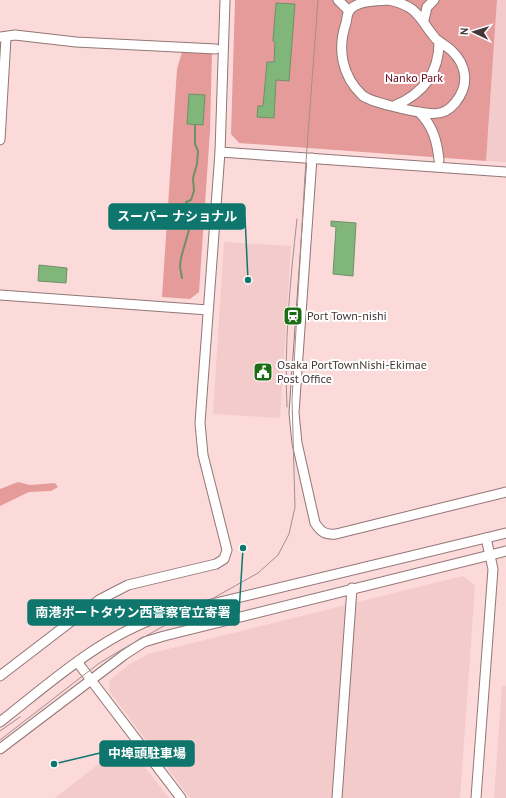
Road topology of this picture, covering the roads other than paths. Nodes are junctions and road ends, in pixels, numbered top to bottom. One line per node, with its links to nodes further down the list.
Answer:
1 (224, 0): 14 (street)
2 (338, 0): 6 (street)
3 (434, 0): 4 (street)
4 (427, 7): 5 (street); 7 (street)
5 (413, 8): 6 (street); 7 (street)
6 (350, 11): 11 (street)
7 (424, 20): 9 (street)
8 (3, 38): 10 (street); 13 (street)
9 (439, 42): 11 (street); 12 (street)
10 (216, 49)
11 (394, 106): 12 (street)
12 (419, 112): 16 (street)
13 (0, 140)
14 (220, 152): 15 (street); 19 (street)
15 (312, 158): 17 (street); 20 (street)
16 (439, 160)
17 (506, 172)
18 (0, 296): 19 (street)
19 (208, 310): 27 (street)
20 (506, 492)
21 (506, 533): 22 (street)
22 (486, 538): 24 (street); 26 (street)
23 (506, 551): 24 (street)
24 (490, 555): 25 (street); 33 (street)
25 (352, 588): 28 (street); 32 (street)
26 (78, 663): 28 (street); 29 (street)
27 (0, 676)
28 (90, 680): 30 (street); 31 (street)
29 (0, 722)
30 (0, 748)
31 (180, 798)
32 (337, 798)
33 (476, 798)

